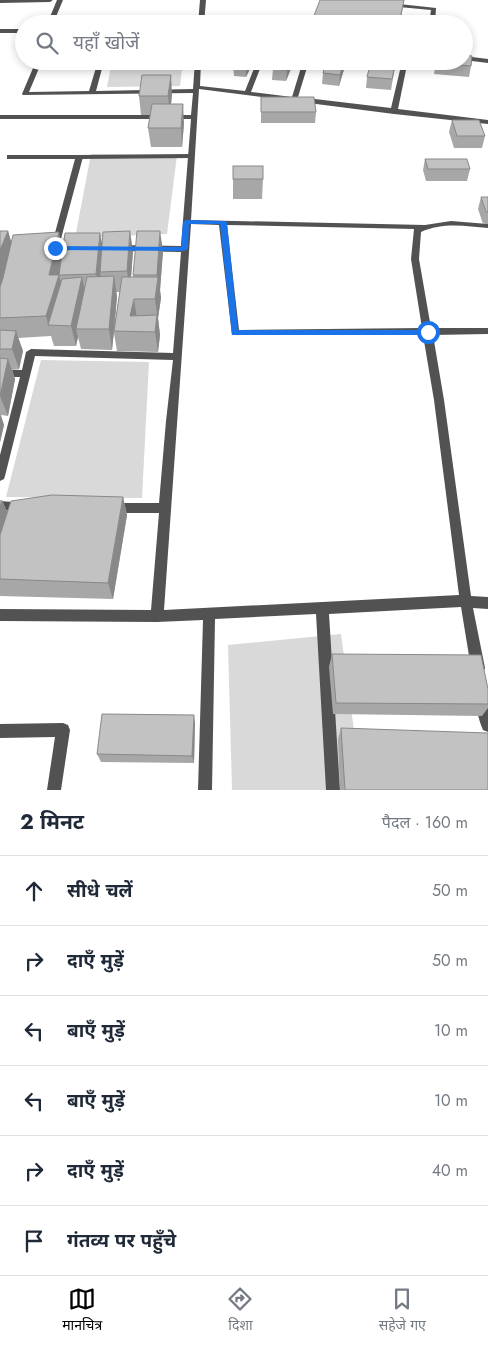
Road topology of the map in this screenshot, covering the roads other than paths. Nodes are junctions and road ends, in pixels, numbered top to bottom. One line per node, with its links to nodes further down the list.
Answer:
1 (50, 0): 4 (street)
2 (60, 0): 6 (street)
3 (203, 0): 7 (street)
4 (0, 1)
5 (385, 5): 8 (street)
6 (54, 15)
7 (202, 15)
8 (433, 15)
9 (0, 31): 10 (street)
10 (15, 31)
11 (473, 59): 12 (street)
12 (488, 61)
13 (35, 70): 20 (street)
14 (98, 70): 20 (street)
15 (197, 70): 19 (street)
16 (256, 70): 21 (street)
17 (303, 70): 22 (street)
18 (403, 70): 23 (street)
19 (196, 89): 20 (street); 21 (street); 24 (street)
20 (92, 93)
21 (247, 93): 22 (street)
22 (294, 99): 23 (street)
23 (394, 112): 26 (street)
24 (194, 117): 25 (street); 27 (street)
25 (0, 118)
26 (488, 122)
27 (191, 156): 29 (street); 30 (street)
28 (10, 157): 29 (street)
29 (79, 157): 34 (street)
30 (186, 222): 31 (street); 36 (street)
31 (224, 222): 33 (street); 38 (street)
32 (488, 226): 33 (street)
33 (424, 227): 38 (street)
34 (64, 248)
35 (108, 248): 36 (street)
36 (184, 249): 39 (street)
37 (488, 331): 38 (street)
38 (428, 332): 47 (street)
39 (178, 357): 41 (street); 46 (street)
40 (0, 373): 41 (street)
41 (25, 374): 42 (street)
42 (0, 476)
43 (0, 506): 44 (street)
44 (29, 506)
45 (97, 507): 46 (street)
46 (165, 508): 52 (street)
47 (466, 601): 48 (street); 49 (street); 53 (street)
48 (488, 602)
49 (322, 608): 50 (street); 57 (street)
50 (209, 614): 52 (street); 56 (street)
51 (0, 616): 52 (street)
52 (157, 616)
53 (488, 725)
54 (0, 731): 55 (street)
55 (54, 790)
56 (205, 790)
57 (333, 790)

